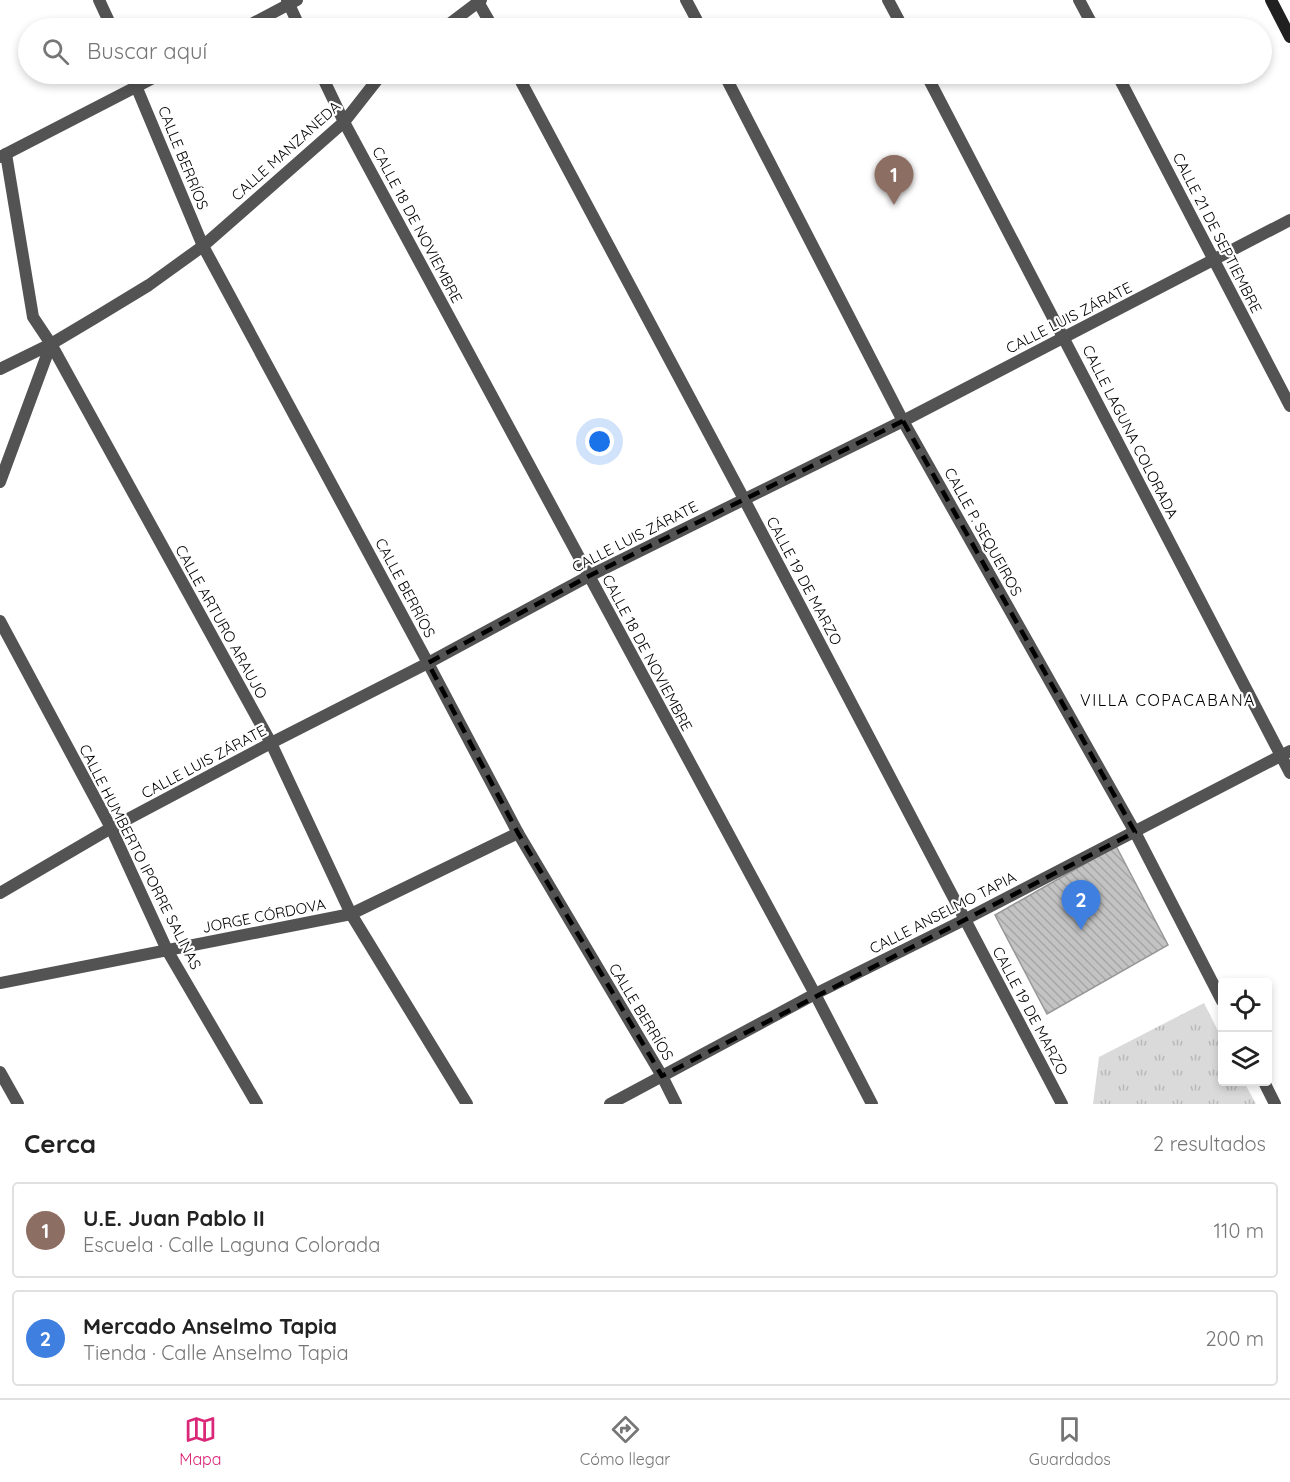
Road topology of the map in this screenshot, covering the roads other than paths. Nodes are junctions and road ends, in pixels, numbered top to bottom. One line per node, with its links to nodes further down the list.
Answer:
1 (99, 0): 8 (street)
2 (686, 0): 13 (street)
3 (888, 0): 14 (street)
4 (1079, 0): 15 (street)
5 (1271, 0): 16 (main road)
6 (291, 1): 9 (street); 10 (street)
7 (479, 1): 11 (street); 12 (street)
8 (107, 18)
9 (261, 18)
10 (297, 18)
11 (457, 18)
12 (488, 18)
13 (695, 18)
14 (898, 18)
15 (1089, 18)
16 (1290, 37)
17 (136, 84): 25 (street, CALLE BERRÍOS)
18 (143, 84): 25 (street)
19 (326, 84): 26 (street, CALLE 18 DE NOVIEMBRE)
20 (374, 84): 26 (street, CALLE MANZANEDA)
21 (522, 84): 37 (street, CALLE 19 DE MARZO)
22 (729, 84): 35 (street, CALLE P. SEQUEIROS)
23 (931, 84): 31 (street, CALLE LAGUNA COLORADA)
24 (1122, 84): 30 (street, CALLE 21 DE SEPTIEMBRE)
25 (137, 87): 27 (street); 29 (street, CALLE BERRÍOS)
26 (344, 122): 29 (street, CALLE MANZANEDA); 38 (street, CALLE 18 DE NOVIEMBRE)
27 (3, 155): 32 (street, CALLE ARTURO ARAUJO)
28 (1290, 220): 30 (street, CALLE LUIS ZÁRATE)
29 (203, 246): 32 (street, CALLE MANZANEDA); 40 (street, CALLE BERRÍOS)
30 (1214, 259): 31 (street, CALLE LUIS ZÁRATE); 34 (street, CALLE 21 DE SEPTIEMBRE)
31 (1064, 338): 35 (street, CALLE LUIS ZÁRATE); 42 (street, CALLE LAGUNA COLORADA)
32 (51, 344): 33 (street, CALLE MANZANEDA); 36 (street); 41 (street, CALLE ARTURO ARAUJO)
33 (0, 369)
34 (1290, 406)
35 (903, 421): 37 (street, CALLE LUIS ZÁRATE); 45 (street, CALLE P. SEQUEIROS)
36 (0, 482)
37 (744, 499): 38 (street, CALLE LUIS ZÁRATE); 49 (street, CALLE 19 DE MARZO)
38 (589, 576): 40 (street, CALLE LUIS ZÁRATE); 53 (street, CALLE 18 DE NOVIEMBRE)
39 (0, 621): 44 (street, CALLE HUMBERTO IPORRE SALINAS)
40 (429, 663): 41 (street, CALLE LUIS ZÁRATE); 46 (street, CALLE BERRÍOS)
41 (271, 743): 44 (street, CALLE LUIS ZÁRATE); 48 (street, CALLE ARTURO ARAUJO)
42 (1285, 753): 43 (street, CALLE LAGUNA COLORADA); 45 (street, CALLE ANSELMO TAPIA)
43 (1290, 773)
44 (111, 828): 47 (street, CALLE LUIS ZÁRATE); 50 (street, CALLE HUMBERTO IPORRE SALINAS)
45 (1135, 832): 49 (street, CALLE ANSELMO TAPIA); 52 (street, CALLE P. SEQUEIROS)
46 (518, 833): 48 (street, JORGE CÓRDOVA); 55 (street, CALLE BERRÍOS)
47 (0, 893)
48 (351, 914): 50 (street, JORGE CÓRDOVA); 59 (street, CALLE ARTURO ARAUJO)
49 (964, 920): 53 (street, CALLE ANSELMO TAPIA); 63 (street, CALLE 19 DE MARZO)
50 (167, 950): 51 (street, JORGE CÓRDOVA); 58 (street, CALLE HUMBERTO IPORRE SALINAS)
51 (0, 983)
52 (1218, 993)
53 (815, 994): 55 (street, CALLE ANSELMO TAPIA); 62 (street, CALLE 18 DE NOVIEMBRE)
54 (0, 1072): 57 (street)
55 (662, 1077): 60 (street, CALLE ANSELMO TAPIA); 61 (street, CALLE BERRÍOS)
56 (1266, 1086): 64 (street)
57 (18, 1104)
58 (257, 1104)
59 (467, 1104)
60 (610, 1104)
61 (676, 1104)
62 (872, 1104)
63 (1062, 1104)
64 (1275, 1104)

